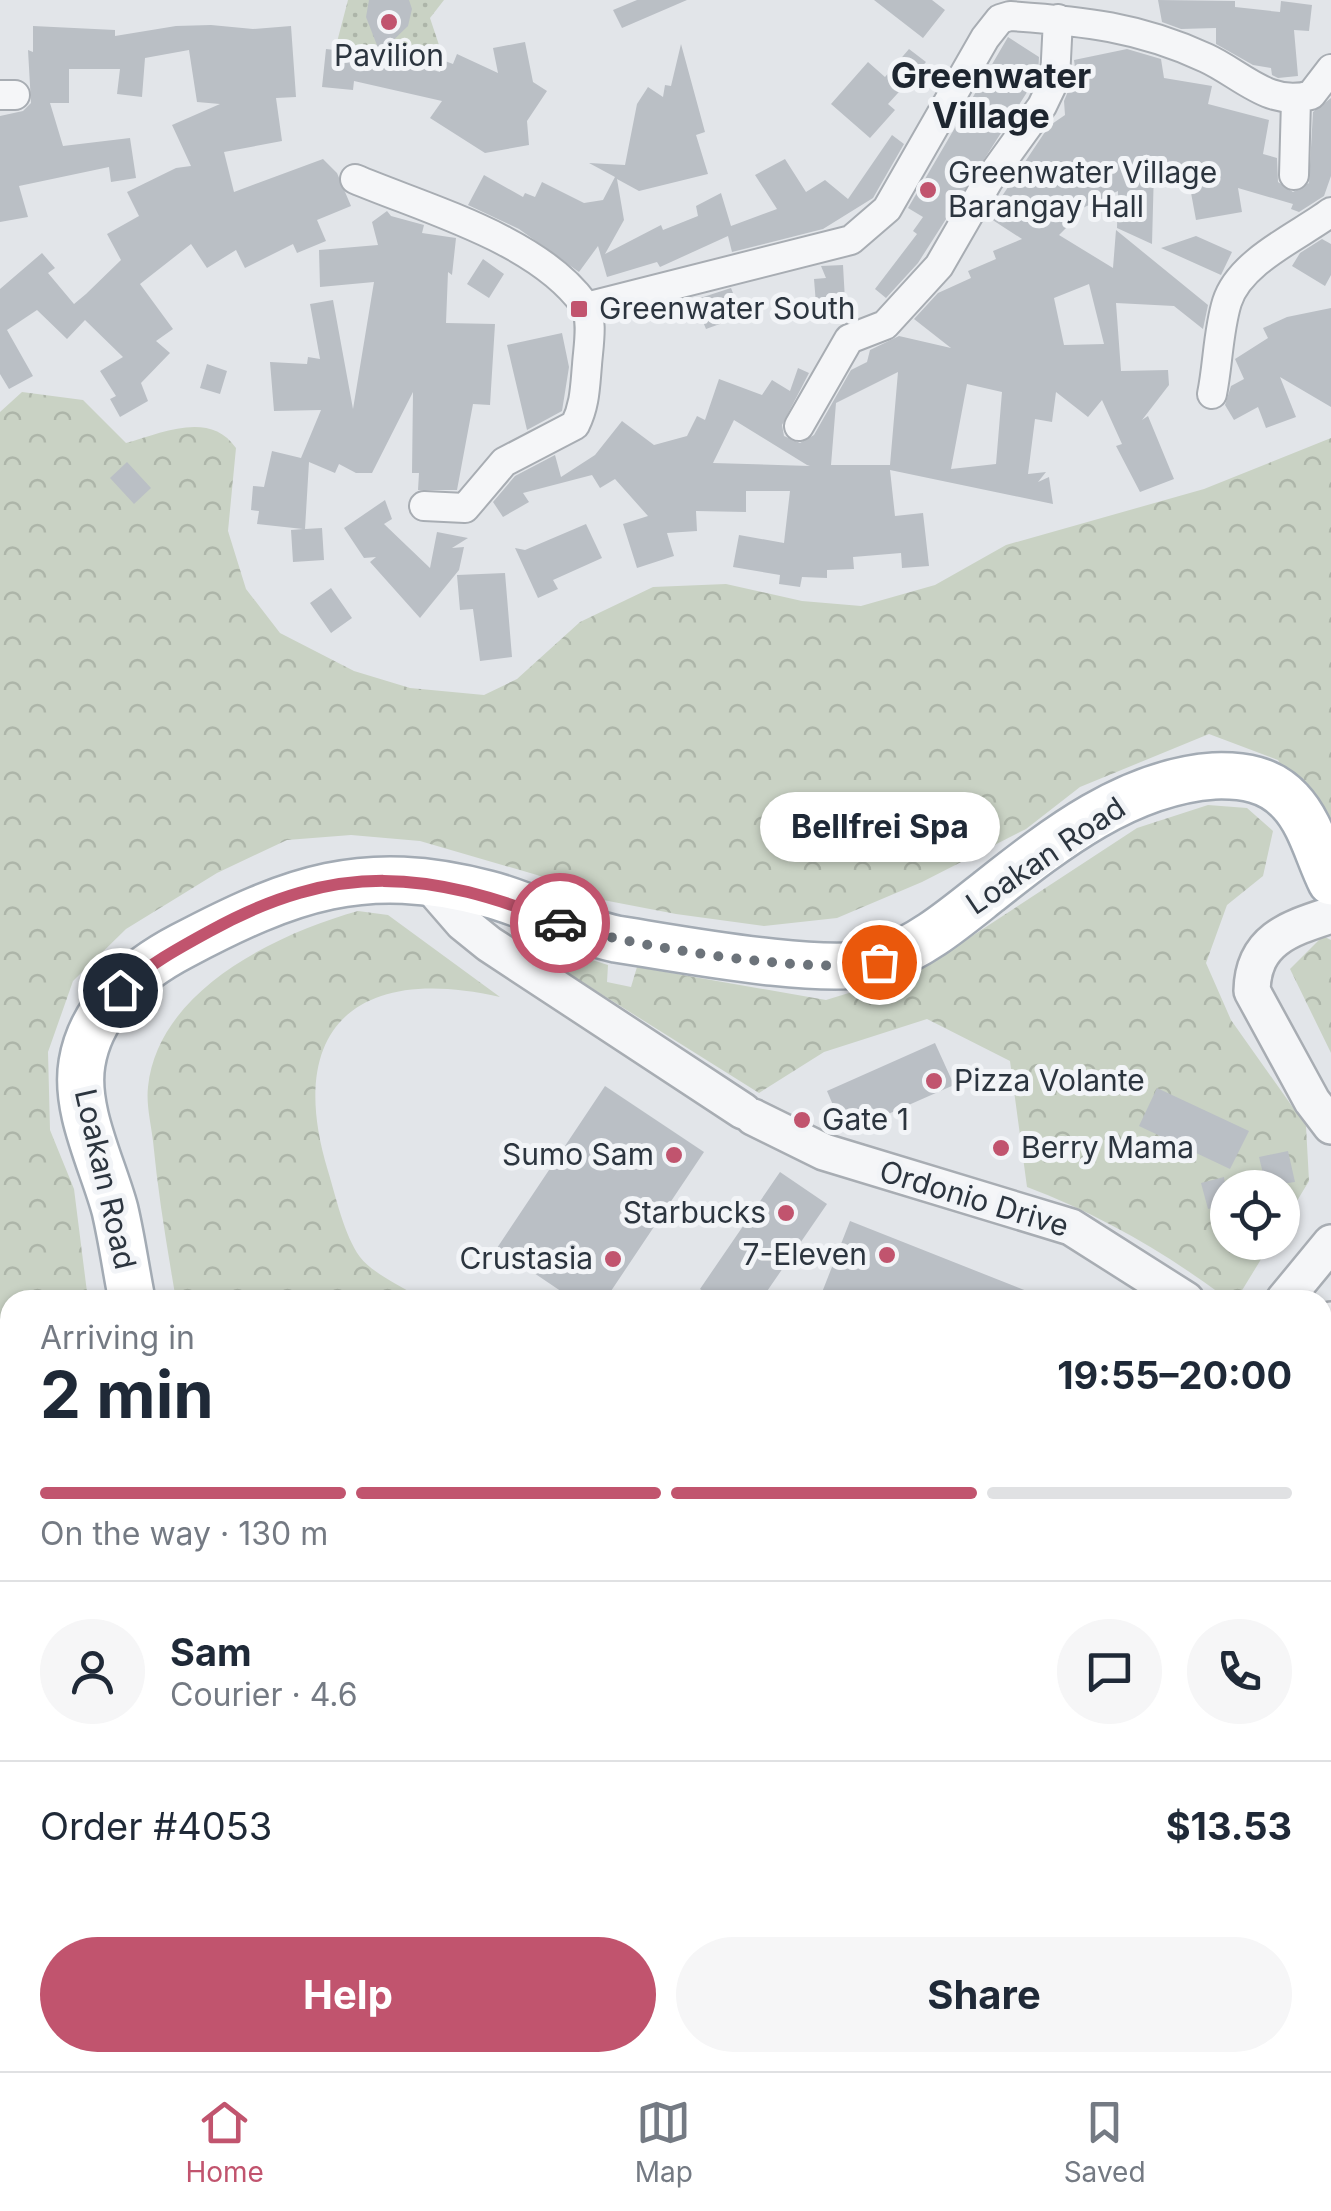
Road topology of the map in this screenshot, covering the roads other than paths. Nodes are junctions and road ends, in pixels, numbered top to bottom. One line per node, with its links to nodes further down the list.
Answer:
1 (1058, 19): 3 (street); 7 (street); 9 (street)
2 (1331, 69): 3 (street)
3 (1296, 100): 4 (street)
4 (1294, 175)
5 (355, 178): 7 (street)
6 (1331, 212): 8 (street)
7 (586, 306): 10 (street)
8 (1212, 394)
9 (799, 426)
10 (424, 506)
11 (1331, 882): 12 (main road, Loakan Road)
12 (430, 885): 16 (main road, Loakan Road); 17 (street, Ordonio Drive)
13 (1331, 915): 14 (street)
14 (1331, 1126)
15 (1331, 1244): 18 (street)
16 (130, 1290)
17 (1170, 1290)
18 (1292, 1290)

